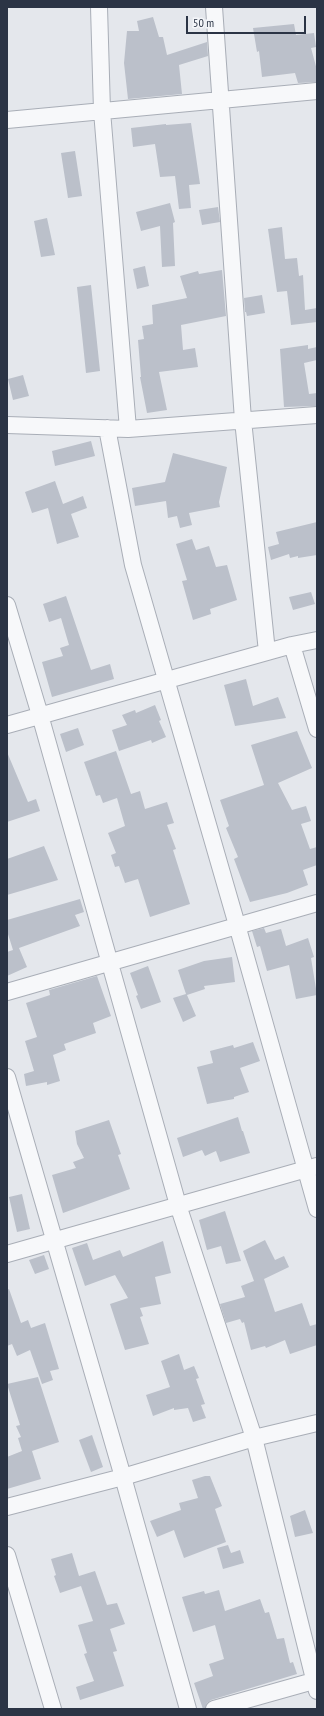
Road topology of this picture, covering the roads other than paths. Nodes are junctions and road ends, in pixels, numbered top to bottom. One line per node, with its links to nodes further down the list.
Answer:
1 (99, 7): 5 (street)
2 (214, 7): 4 (street)
3 (317, 91): 4 (street)
4 (221, 100): 5 (street); 8 (street)
5 (102, 111): 6 (street); 11 (street)
6 (7, 120)
7 (317, 415): 8 (street)
8 (243, 420): 11 (street); 15 (street)
9 (7, 426): 10 (street)
10 (107, 428): 11 (street); 16 (street)
11 (128, 429)
12 (7, 605): 17 (street)
13 (317, 640): 14 (street)
14 (292, 645): 15 (street); 19 (street)
15 (267, 652): 16 (street)
16 (166, 680): 17 (street); 21 (street)
17 (40, 715): 18 (street); 22 (street)
18 (7, 725)
19 (317, 729)
20 (317, 903): 21 (street)
21 (237, 925): 22 (street); 25 (street)
22 (109, 962): 23 (street); 26 (street)
23 (7, 992)
24 (7, 1077): 28 (street)
25 (311, 1168): 26 (street); 27 (street)
26 (178, 1205): 28 (street); 31 (street)
27 (317, 1209)
28 (55, 1239): 29 (street); 32 (street)
29 (7, 1254)
30 (317, 1423): 31 (street)
31 (254, 1438): 32 (street); 35 (street)
32 (123, 1477): 33 (street); 37 (street)
33 (7, 1507)
34 (7, 1555): 36 (street)
35 (316, 1684): 38 (street)
36 (53, 1709)
37 (188, 1709)
38 (214, 1709)

